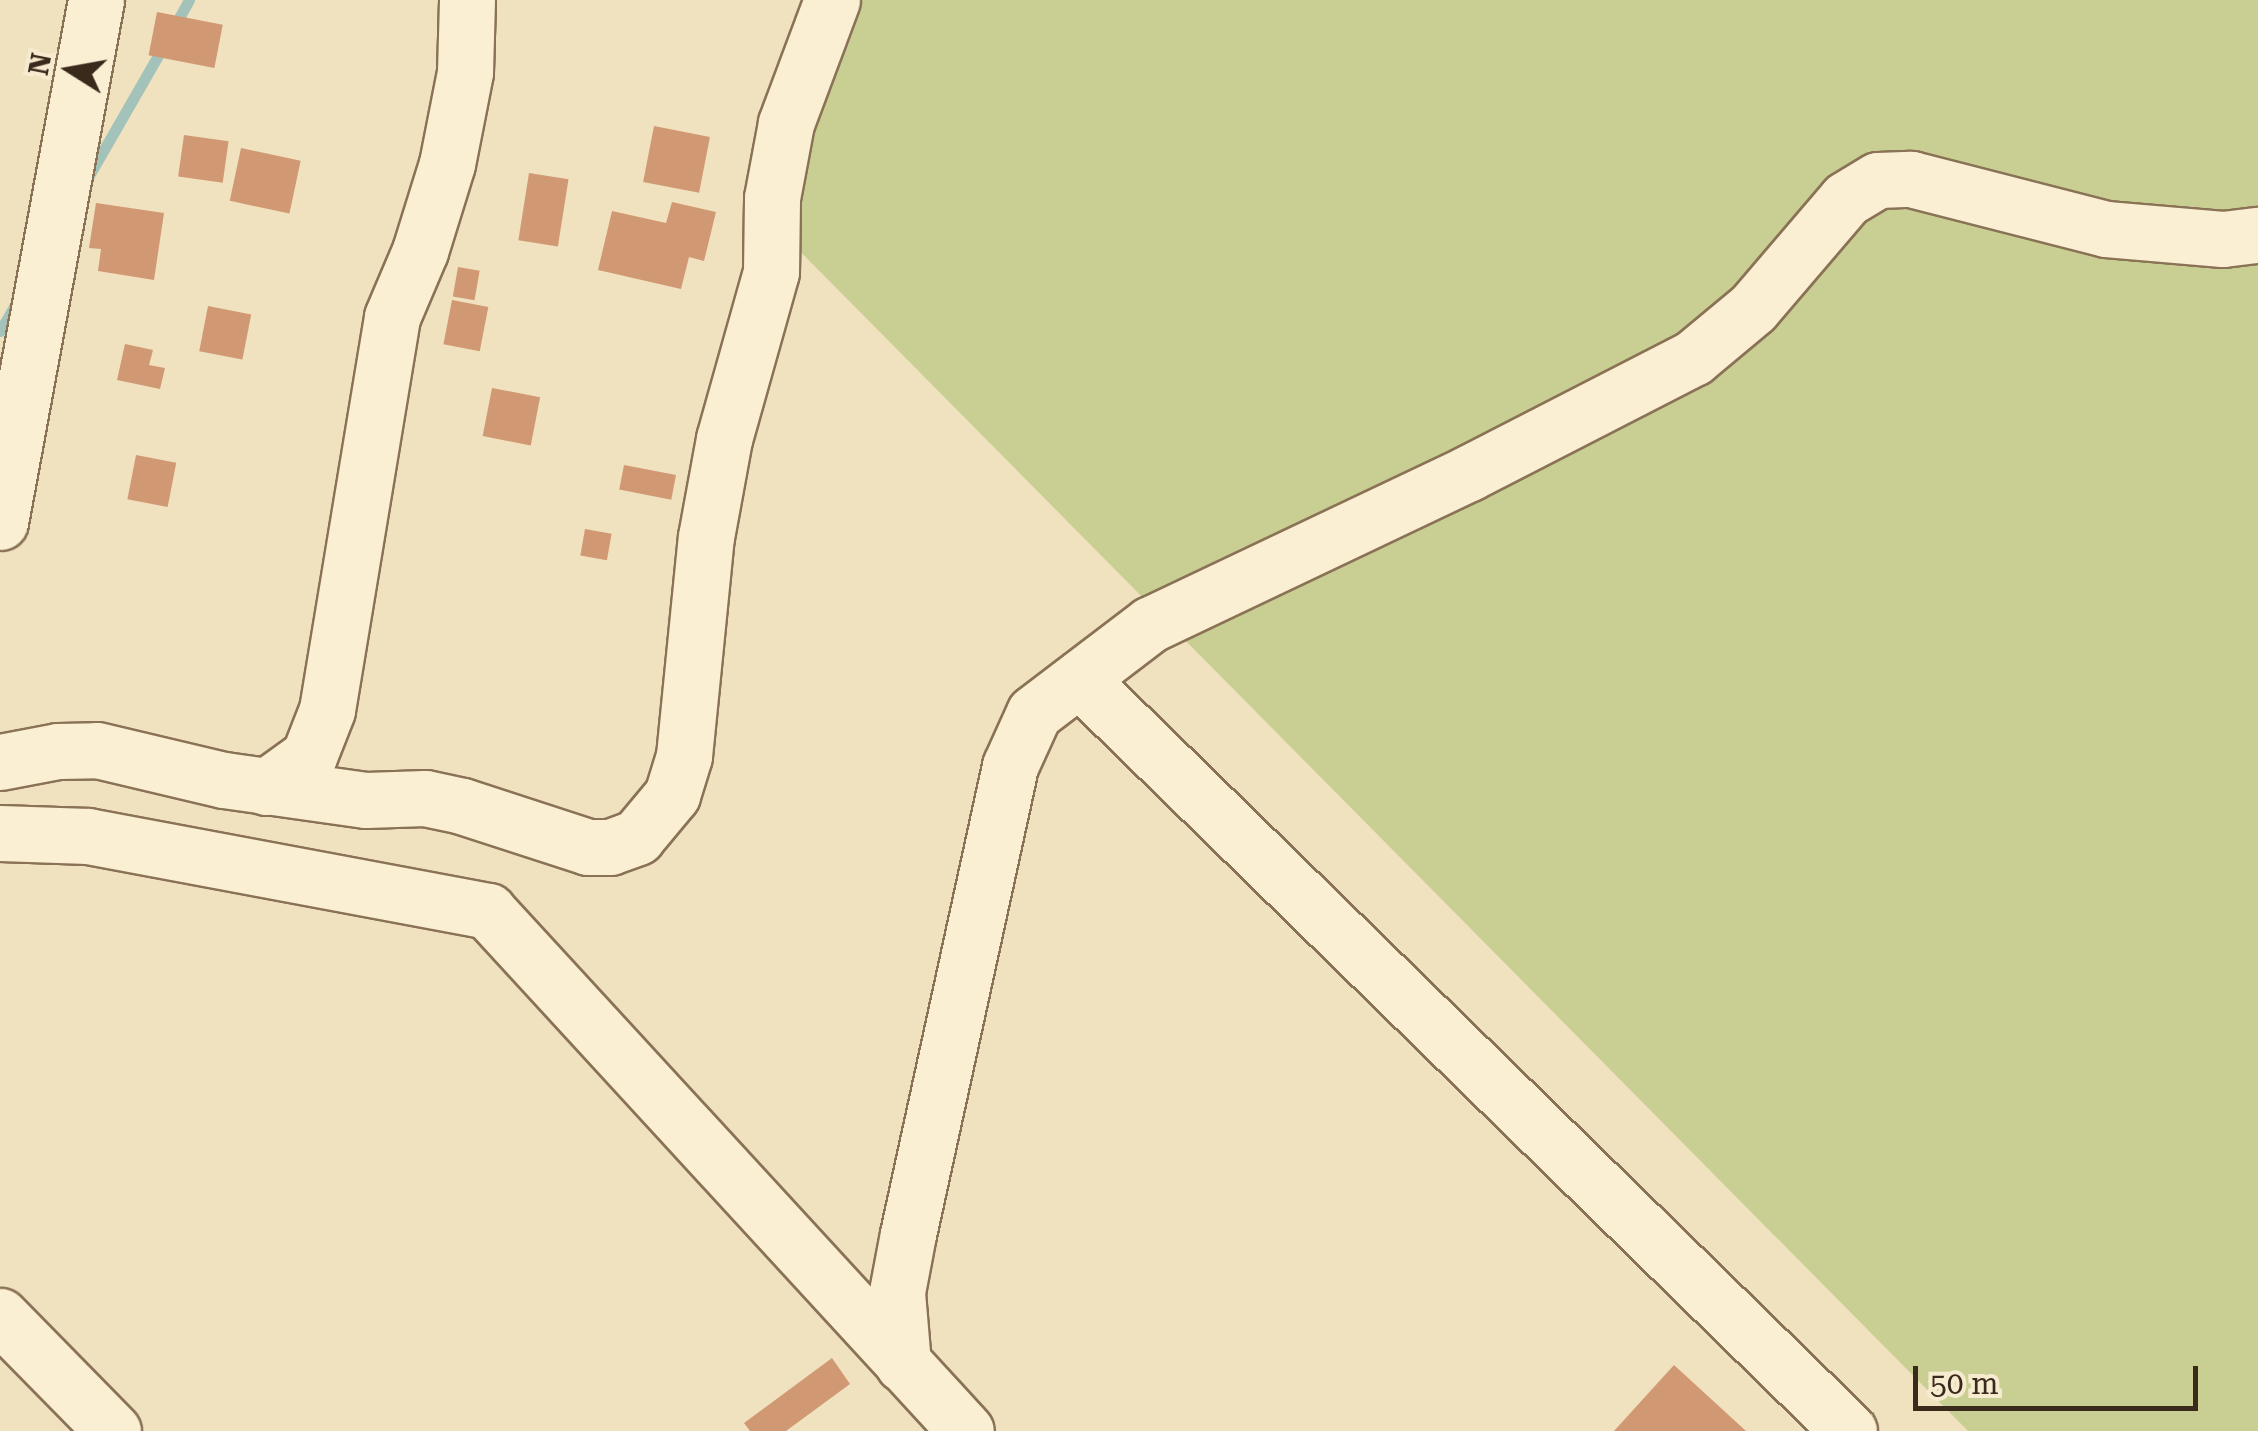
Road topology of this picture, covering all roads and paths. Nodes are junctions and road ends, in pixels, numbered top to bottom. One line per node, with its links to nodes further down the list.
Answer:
1 (96, 0): 5 (street)
2 (468, 0): 8 (street)
3 (832, 0): 8 (street)
4 (2258, 235): 6 (street)
5 (0, 522)
6 (1079, 679): 11 (street); 14 (street)
7 (0, 762): 8 (street)
8 (266, 786)
9 (0, 833): 11 (street)
10 (0, 1316): 12 (street)
11 (903, 1364): 13 (street)
12 (113, 1431)
13 (966, 1431)
14 (1849, 1431)

